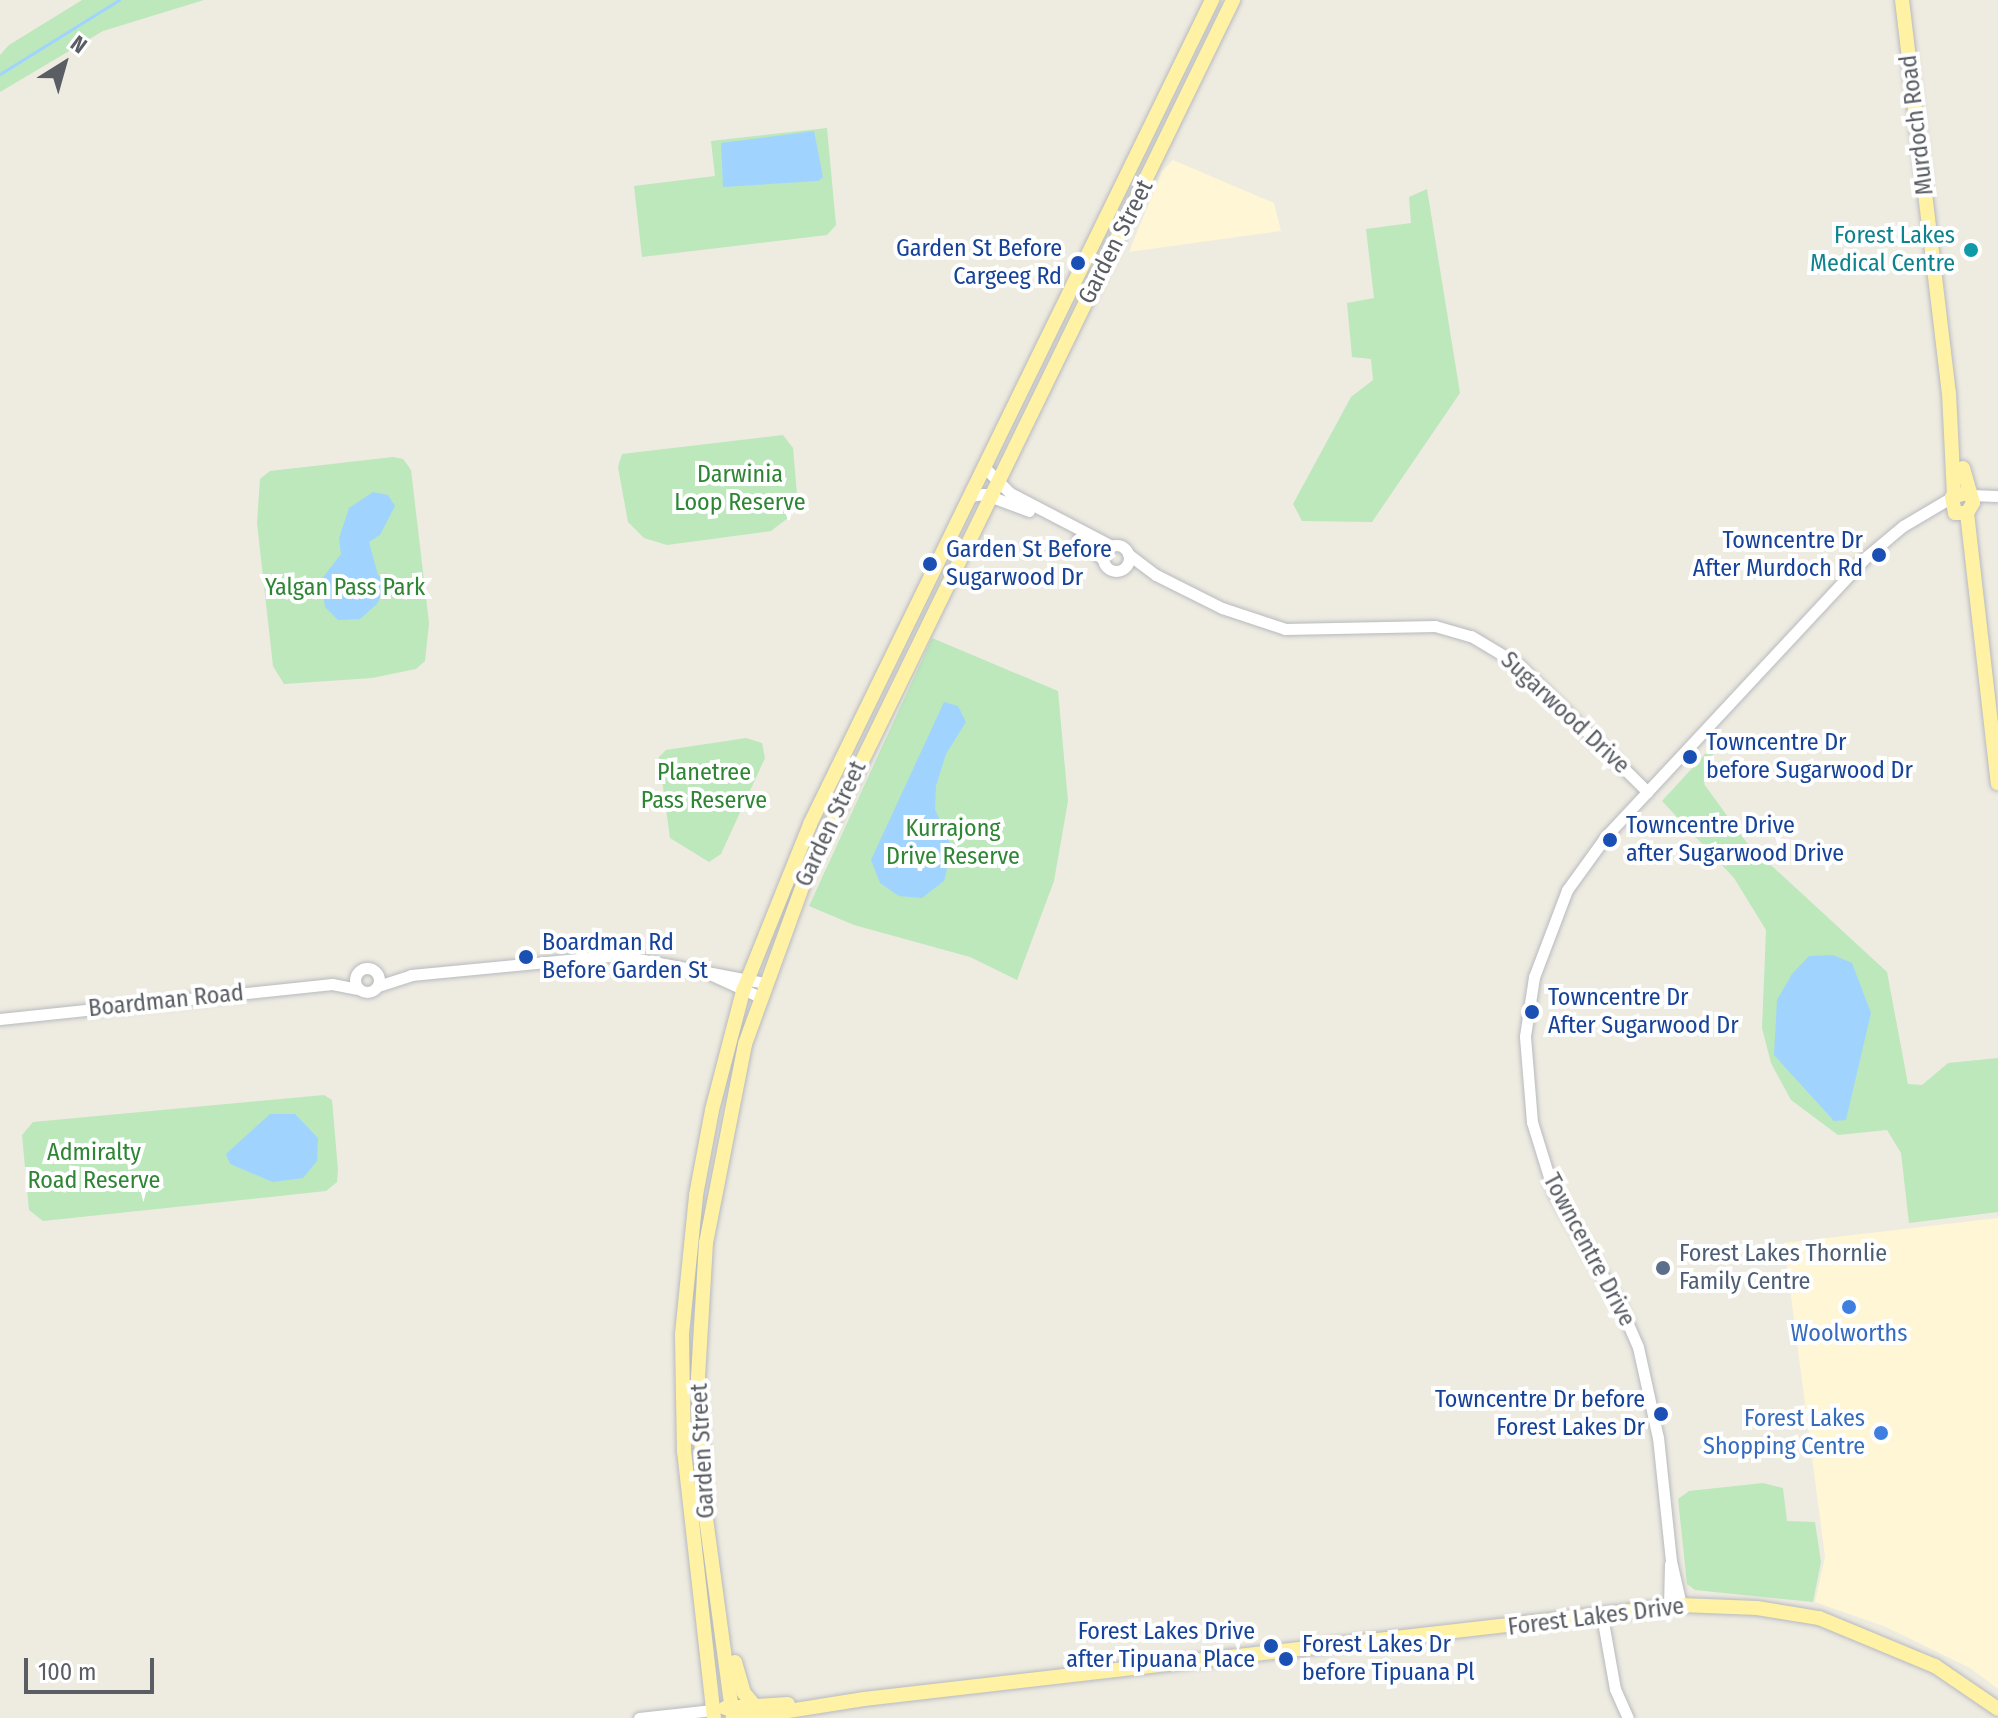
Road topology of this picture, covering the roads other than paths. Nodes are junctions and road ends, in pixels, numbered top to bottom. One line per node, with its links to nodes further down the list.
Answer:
1 (1233, 0): 4 (main road, Garden Street)
2 (1902, 0): 10 (main road, Murdoch Road)
3 (1212, 2): 5 (main road, Garden Street)
4 (1083, 308): 5 (main road); 7 (main road, Garden Street)
5 (1039, 357): 6 (main road, Garden Street)
6 (985, 468): 7 (street); 8 (main road, Garden Street)
7 (993, 490): 8 (street); 11 (street); 12 (street); 23 (main road, Garden Street)
8 (970, 496): 20 (main road, Garden Street)
9 (1998, 496): 10 (street, Towncentre Drive)
10 (1961, 503): 14 (main road, Murdoch Road); 15 (street, Towncentre Drive)
11 (1112, 546): 12 (street); 13 (street)
12 (1103, 559): 13 (street)
13 (1127, 560): 15 (street, Sugarwood Drive)
14 (1998, 783)
15 (1648, 792): 26 (street, Towncentre Drive)
16 (375, 971): 17 (street, Boardman Road); 18 (street, Boardman Road); 21 (street)
17 (357, 973): 19 (street, Boardman Road); 22 (street)
18 (411, 975): 20 (street, Boardman Road); 21 (street, Boardman Road)
19 (332, 984): 22 (street, Boardman Road); 24 (street, Boardman Road)
20 (746, 984): 23 (street, Boardman Road); 32 (main road, Garden Street)
21 (378, 986): 22 (street, Boardman Road)
22 (357, 989)
23 (763, 990): 25 (main road, Garden Street)
24 (0, 1019)
25 (719, 1601): 29 (main road); 31 (main road, Garden Street)
26 (1675, 1606): 27 (main road, Forest Lakes Drive); 30 (main road, Forest Lakes Drive)
27 (1607, 1616): 28 (main road, Forest Lakes Drive); 36 (street)
28 (837, 1702): 29 (main road, Forest Lakes Drive); 33 (main road, Forest Lakes Drive)
29 (755, 1706): 31 (main road, Forest Lakes Drive)
30 (1998, 1709)
31 (732, 1713): 32 (main road, Forest Lakes Drive)
32 (714, 1714): 34 (street)
33 (769, 1717): 35 (main road, Forest Lakes Drive)
34 (639, 1718)
35 (744, 1718)
36 (1628, 1718)

